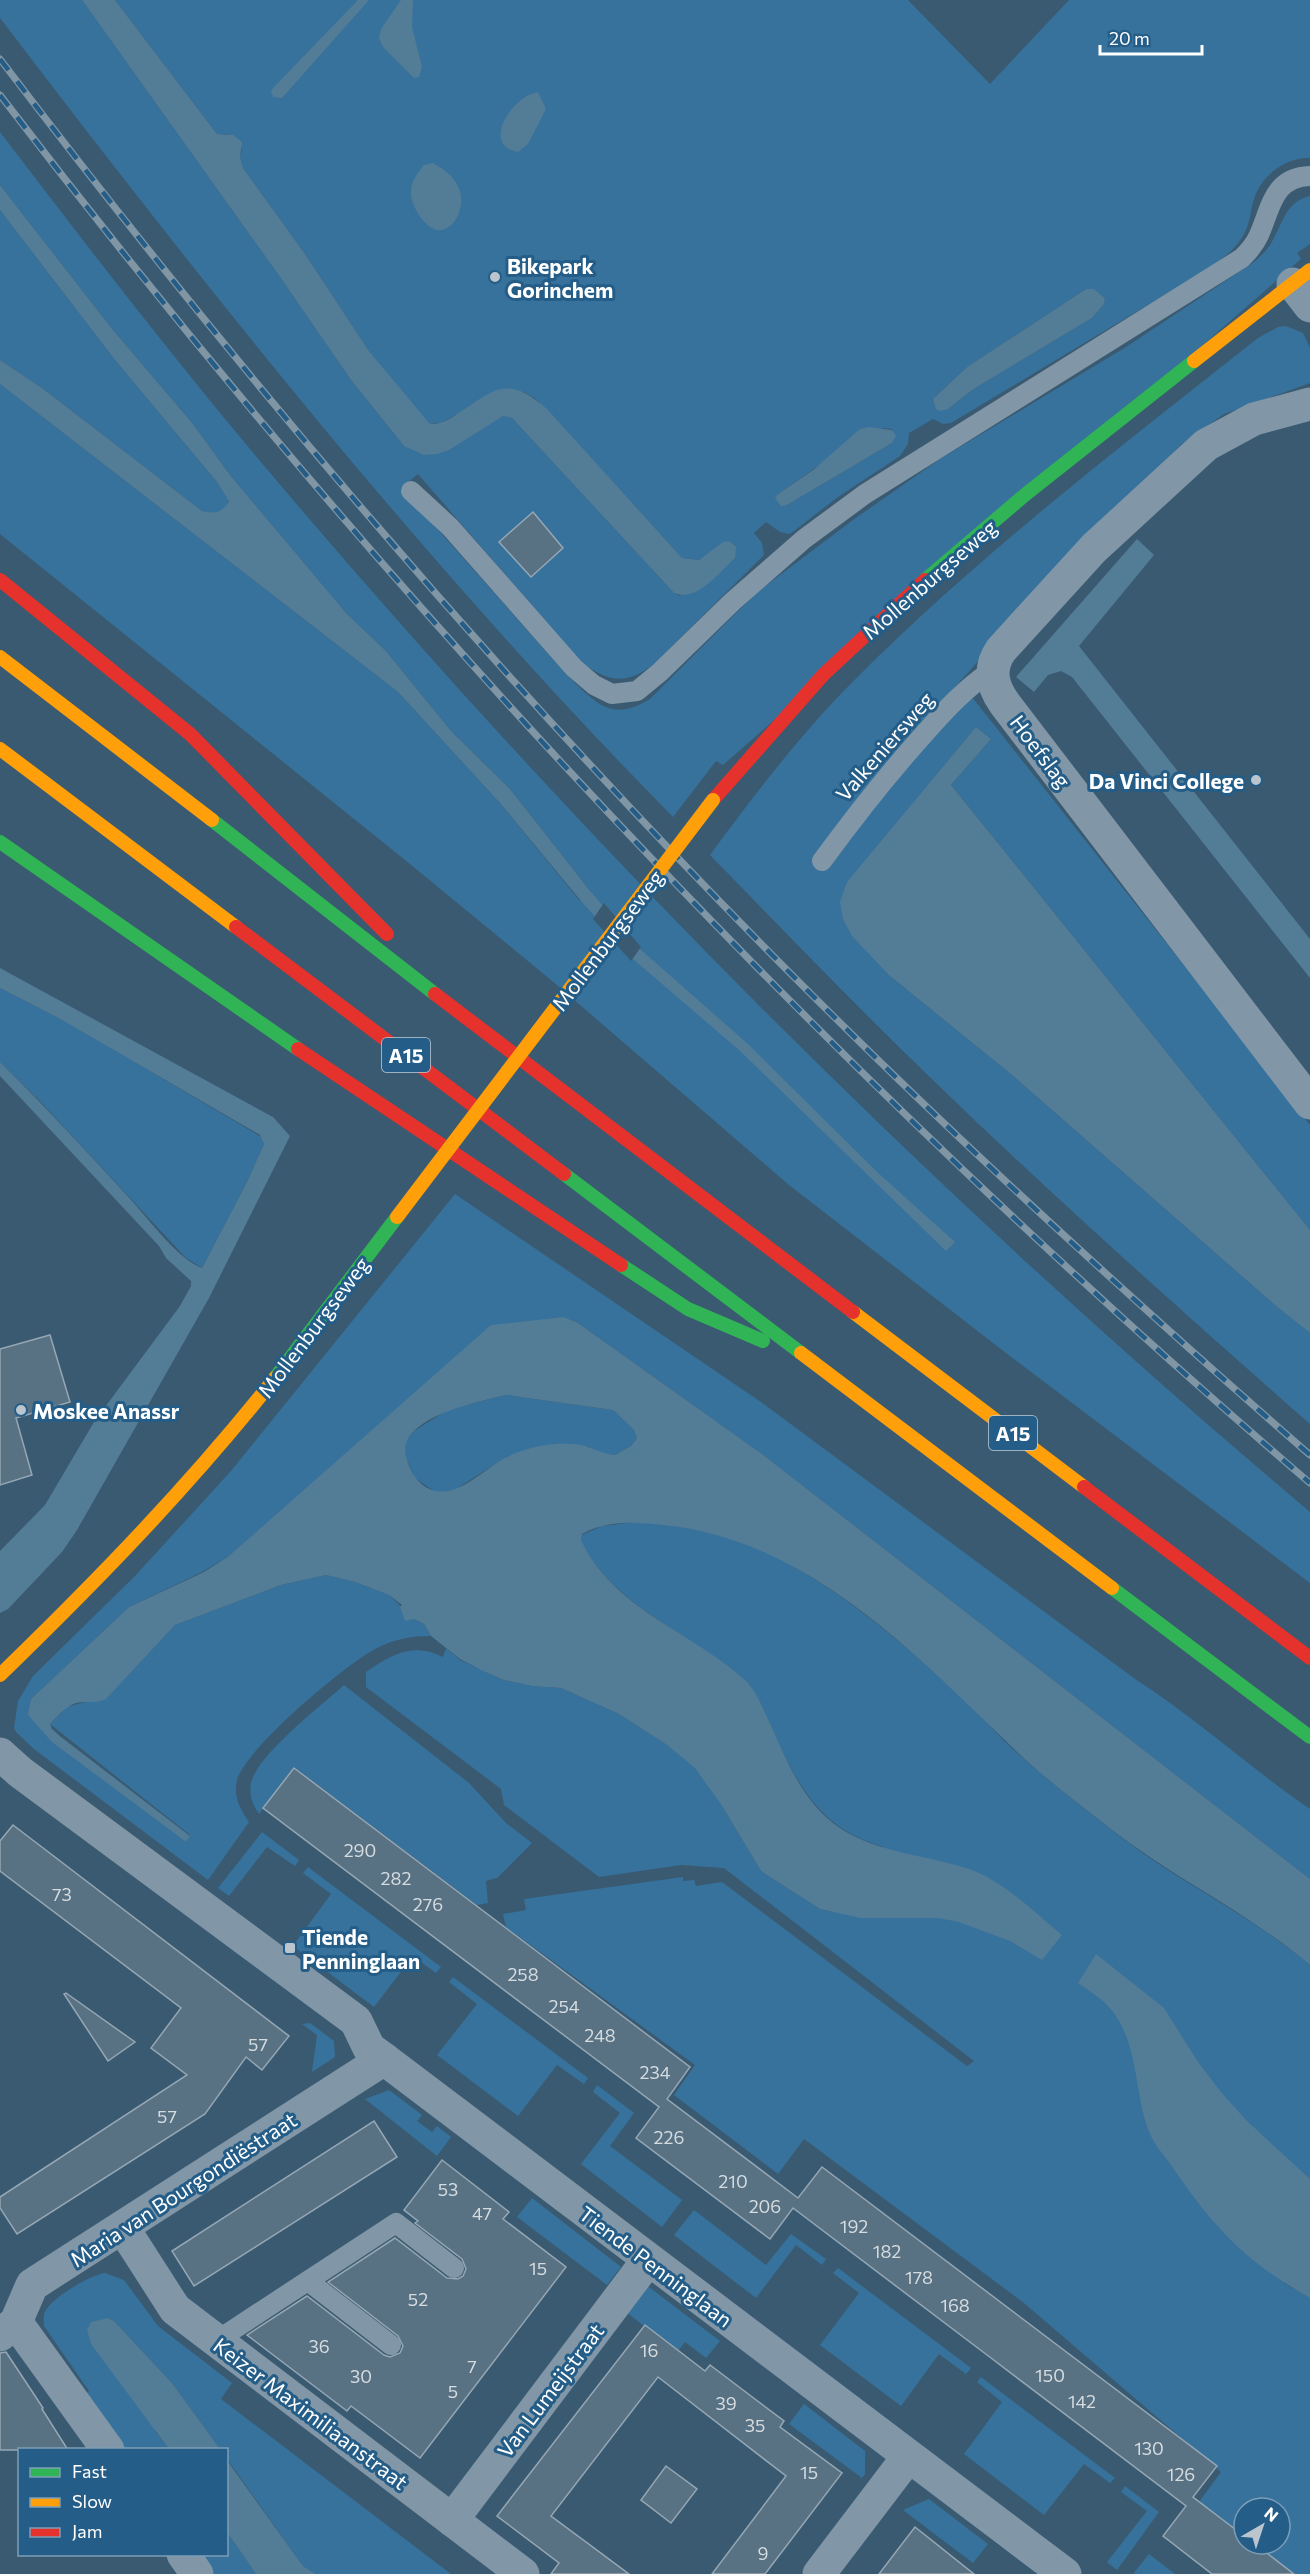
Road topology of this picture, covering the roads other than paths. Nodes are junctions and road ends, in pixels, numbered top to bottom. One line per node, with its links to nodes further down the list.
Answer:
1 (1310, 176): 4 (lane)
2 (1304, 287): 15 (main road, Mollenburgseweg, bridge)
3 (1310, 404): 7 (street)
4 (411, 490)
5 (0, 580): 11 (main road, A15)
6 (0, 657): 11 (main road, A15)
7 (992, 670): 10 (lane, Valkeniersweg); 12 (street, Hoefslag)
8 (0, 749): 13 (main road, A15)
9 (0, 842): 13 (main road, A15)
10 (822, 861)
11 (483, 1032): 14 (main road, A15)
12 (1310, 1103)
13 (811, 1361): 16 (main road, A15)
14 (1310, 1658)
15 (0, 1675)
16 (1310, 1737)
17 (0, 1754): 18 (street, Tiende Penninglaan)
18 (384, 2059): 19 (street, Maria van Bourgondiëstraat); 20 (street, Tiende Penninglaan)
19 (123, 2228): 23 (street, Maria van Bourgondiëstraat); 24 (street, Keizer Maximiliaanstraat)
20 (648, 2260): 27 (street, Tiende Penninglaan); 28 (street, Van Lumeijstraat)
21 (454, 2268): 22 (lane)
22 (308, 2281): 24 (lane); 25 (lane)
23 (8, 2329): 26 (street)
24 (216, 2341): 28 (street, Keizer Maximiliaanstraat)
25 (392, 2344)
26 (106, 2448)
27 (908, 2457): 32 (street); 33 (street, Tiende Penninglaan)
28 (452, 2520): 31 (street, Keizer Maximiliaanstraat)
29 (184, 2556): 30 (street)
30 (197, 2574)
31 (523, 2574)
32 (819, 2574)
33 (1065, 2574)

